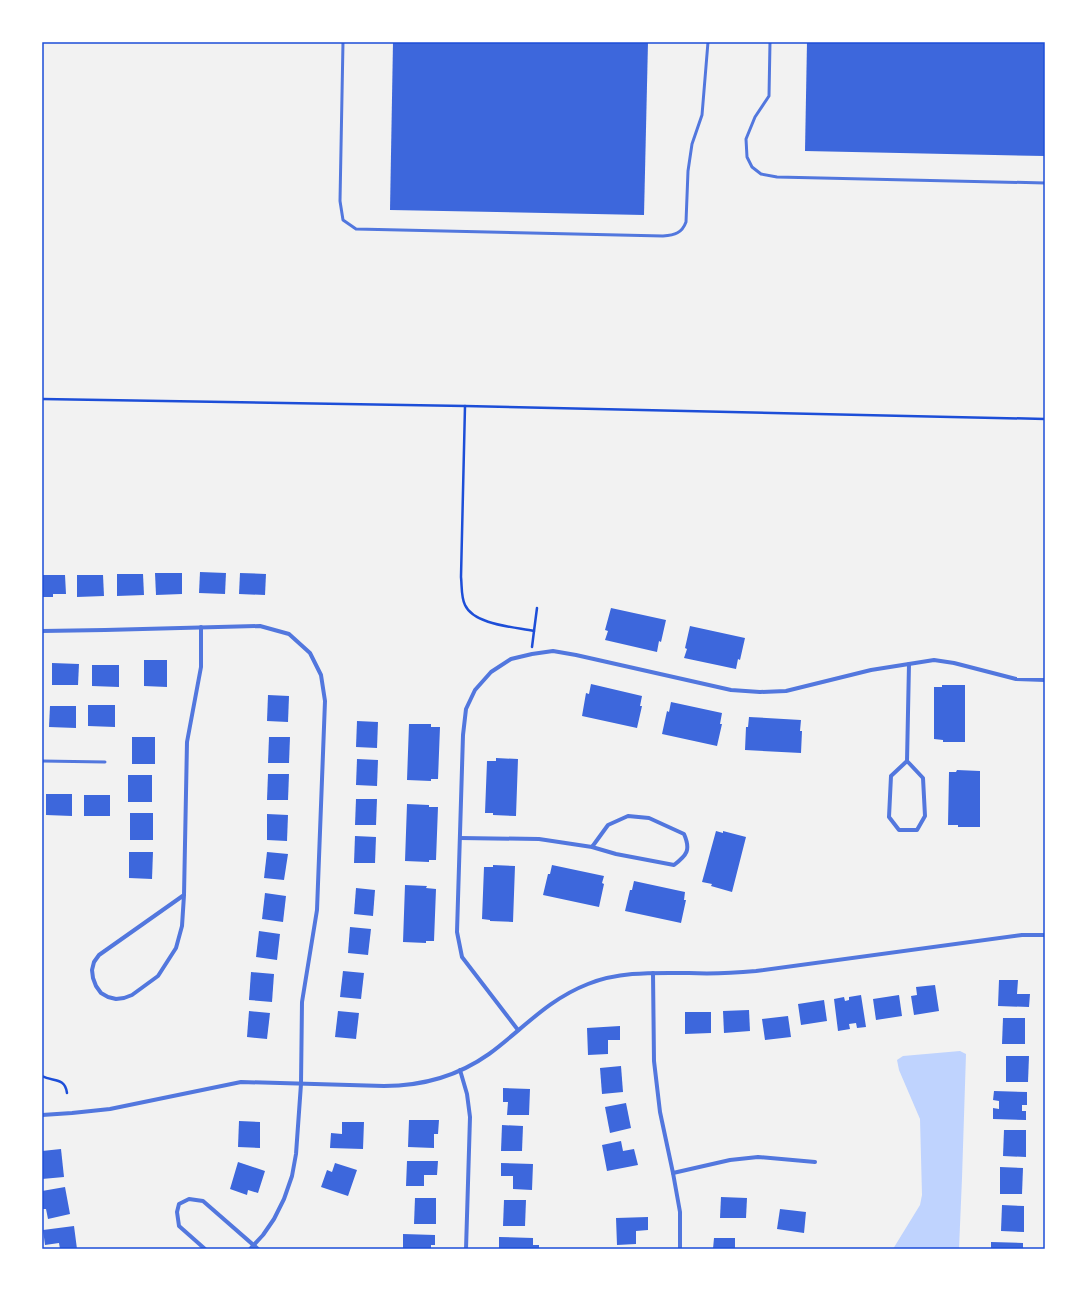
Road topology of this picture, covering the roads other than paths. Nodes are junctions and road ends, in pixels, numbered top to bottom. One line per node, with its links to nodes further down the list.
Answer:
1 (343, 42): 2 (lane)
2 (708, 42)
3 (770, 42): 4 (lane)
4 (1045, 183)
5 (201, 627): 6 (street); 14 (street); 19 (street)
6 (42, 630)
7 (909, 664): 8 (street); 10 (street); 12 (street)
8 (1045, 680)
9 (42, 761): 11 (lane)
10 (907, 761): 10 (street)
11 (105, 762)
12 (460, 838): 13 (street); 17 (street)
13 (592, 847): 13 (street)
14 (184, 895): 14 (street)
15 (1045, 935): 16 (street)
16 (653, 973): 17 (street); 22 (street)
17 (518, 1030): 18 (street)
18 (460, 1070): 19 (street); 26 (street)
19 (301, 1084): 20 (street); 23 (street)
20 (42, 1115)
21 (815, 1162): 22 (street)
22 (674, 1173): 27 (street)
23 (252, 1247): 24 (street); 25 (street)
24 (205, 1249)
25 (258, 1249)
26 (466, 1249)
27 (680, 1249)

